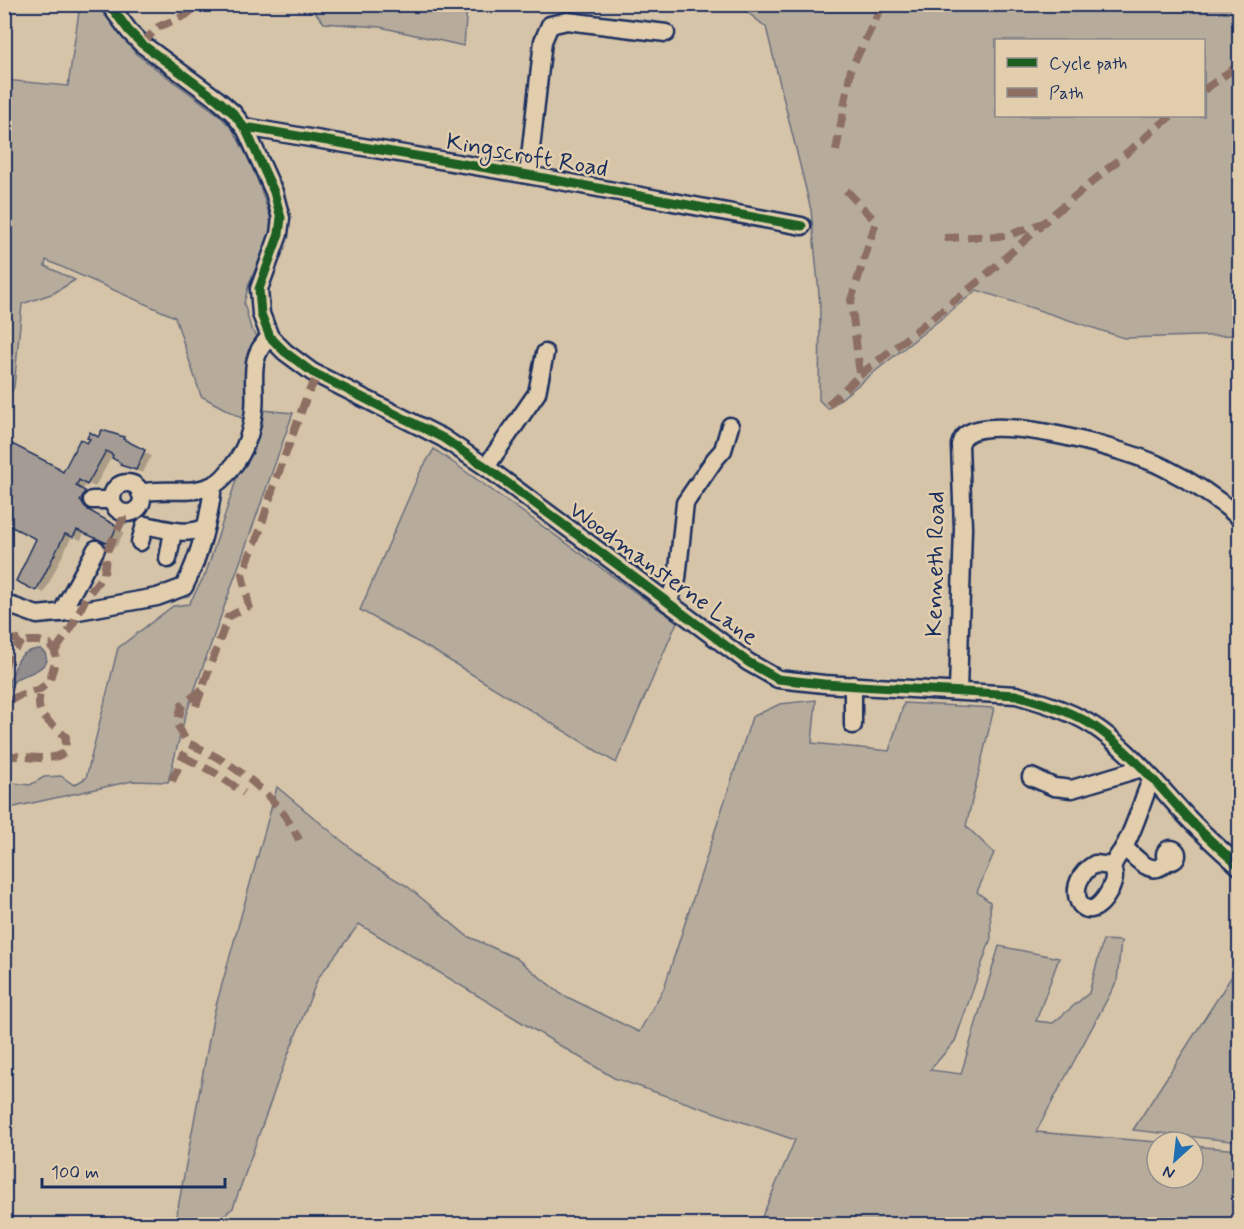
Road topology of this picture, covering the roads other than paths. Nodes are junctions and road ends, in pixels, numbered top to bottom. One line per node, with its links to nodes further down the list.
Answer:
1 (109, 4): 3 (street)
2 (666, 33): 4 (street)
3 (246, 130): 4 (street, Kingscroft Road); 6 (street)
4 (528, 175): 5 (street, Kingscroft Road)
5 (802, 226)
6 (270, 338): 9 (street, Woodmansterne Lane); 10 (street)
7 (545, 353): 9 (street)
8 (730, 426): 19 (street)
9 (486, 468): 19 (street, Woodmansterne Lane)
10 (213, 485): 11 (street); 13 (street)
11 (92, 500)
12 (1239, 518): 22 (street, Kenneth Road)
13 (204, 528): 14 (street); 20 (street)
14 (173, 531): 15 (street); 17 (street)
15 (140, 542)
16 (96, 549): 20 (street)
17 (168, 559)
18 (4, 603): 20 (street)
19 (668, 603): 21 (street, Woodmansterne Lane)
20 (61, 613)
21 (853, 685): 22 (street, Woodmansterne Lane); 23 (street)
22 (958, 691): 24 (street, Woodmansterne Lane)
23 (853, 725)
24 (1147, 773): 25 (street); 26 (street); 29 (street, Woodmansterne Lane)
25 (1031, 777)
26 (1124, 847): 27 (street); 28 (street)
27 (1168, 860)
28 (1112, 866)
29 (1239, 867)

